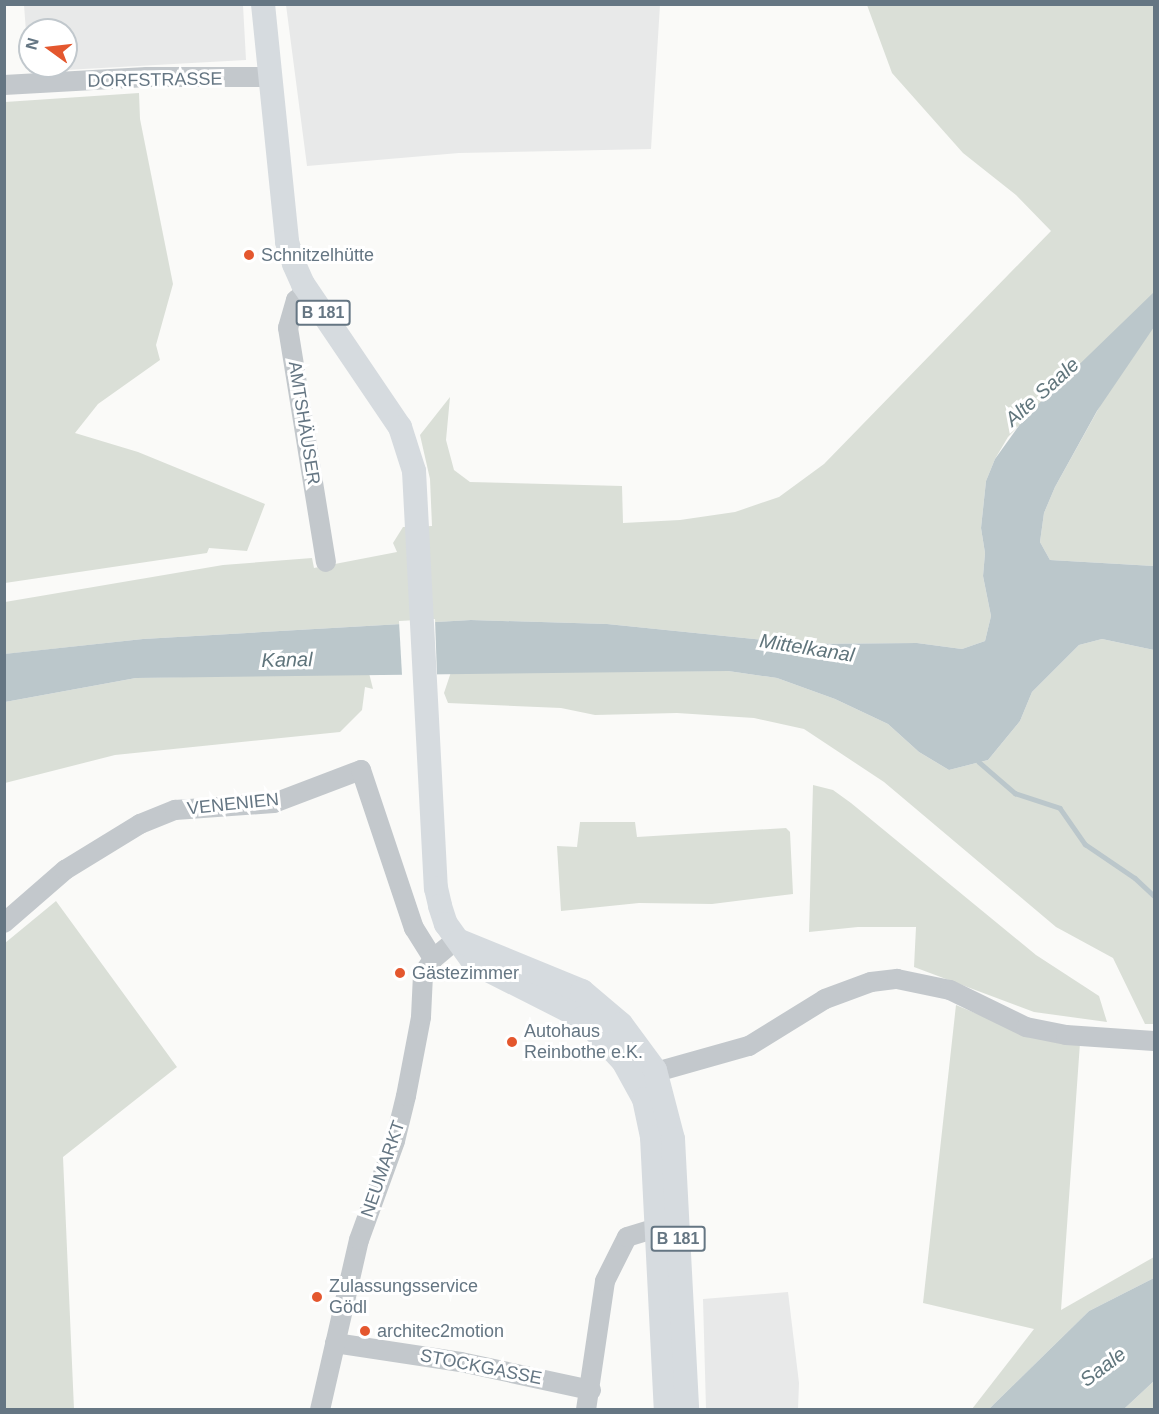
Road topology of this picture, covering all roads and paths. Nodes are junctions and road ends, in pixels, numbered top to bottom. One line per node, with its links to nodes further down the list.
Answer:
1 (264, 4): 2 (main road, B 181)
2 (270, 77): 3 (street, DORFSTRASSE); 4 (main road, B 181)
3 (4, 85)
4 (308, 291): 5 (street, AMTSHÄUSER); 7 (main road, B 181)
5 (326, 562)
6 (4, 924): 8 (street, VENENIEN)
7 (457, 939): 8 (street, NEUMARKT); 10 (main road, B 181)
8 (433, 959): 12 (street, NEUMARKT)
9 (1149, 1042): 10 (street)
10 (644, 1075): 11 (main road, B 181); 17 (main road, B 181)
11 (656, 1228): 13 (street); 16 (main road, B 181)
12 (335, 1342): 13 (street, STOCKGASSE); 14 (street, NEUMARKT)
13 (591, 1390): 15 (street)
14 (320, 1410)
15 (586, 1410)
16 (666, 1410)
17 (687, 1410)

